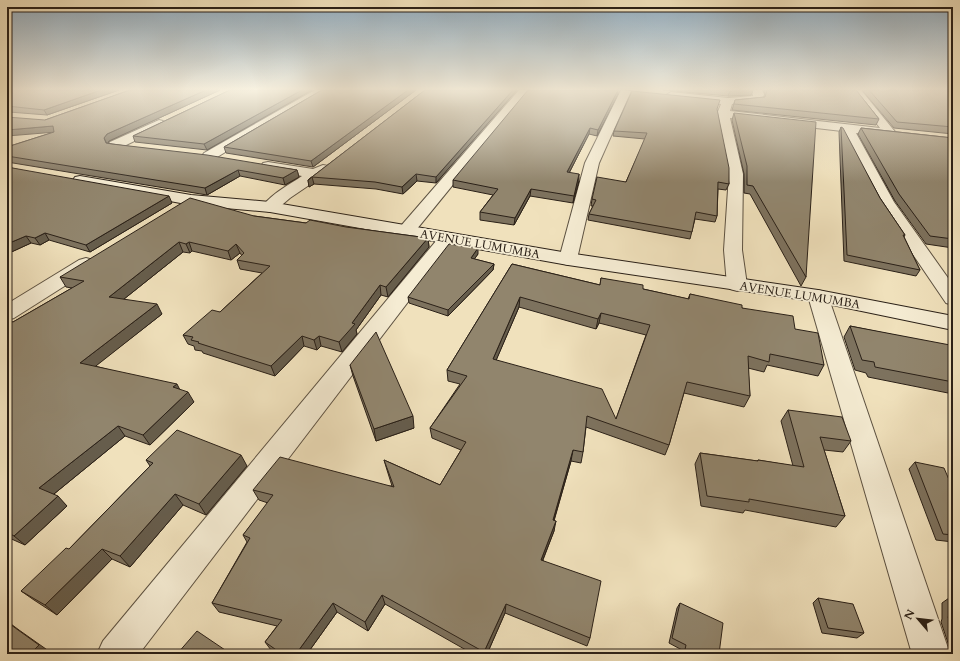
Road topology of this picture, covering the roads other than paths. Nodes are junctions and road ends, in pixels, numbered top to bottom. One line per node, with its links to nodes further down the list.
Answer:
1 (165, 121): 11 (street)
2 (269, 121): 13 (street)
3 (498, 121): 22 (street)
4 (613, 121): 25 (street)
5 (728, 121): 26 (street)
6 (806, 121): 8 (street)
7 (880, 121): 9 (street)
8 (847, 128): 9 (street); 28 (street)
9 (890, 133): 10 (street)
10 (906, 134)
11 (138, 148)
12 (193, 154): 13 (street)
13 (209, 156): 14 (street)
14 (232, 160)
15 (334, 160): 17 (street)
16 (255, 164): 17 (street)
17 (316, 174): 20 (street)
18 (62, 177): 19 (street, AVENUE LUMUMBA)
19 (192, 200): 20 (street, AVENUE LUMUMBA); 21 (street)
20 (270, 207): 22 (street, AVENUE LUMUMBA)
21 (172, 212)
22 (406, 231): 23 (street, AVENUE LUMUMBA)
23 (447, 239): 25 (street, AVENUE LUMUMBA); 31 (street)
24 (99, 256): 29 (street)
25 (568, 259): 26 (street, AVENUE LUMUMBA)
26 (737, 285): 27 (street, AVENUE LUMUMBA)
27 (818, 296): 30 (street, AVENUE LUMUMBA); 32 (street)
28 (953, 299)
29 (7, 312)
30 (953, 323)
31 (116, 654)
32 (931, 654)

